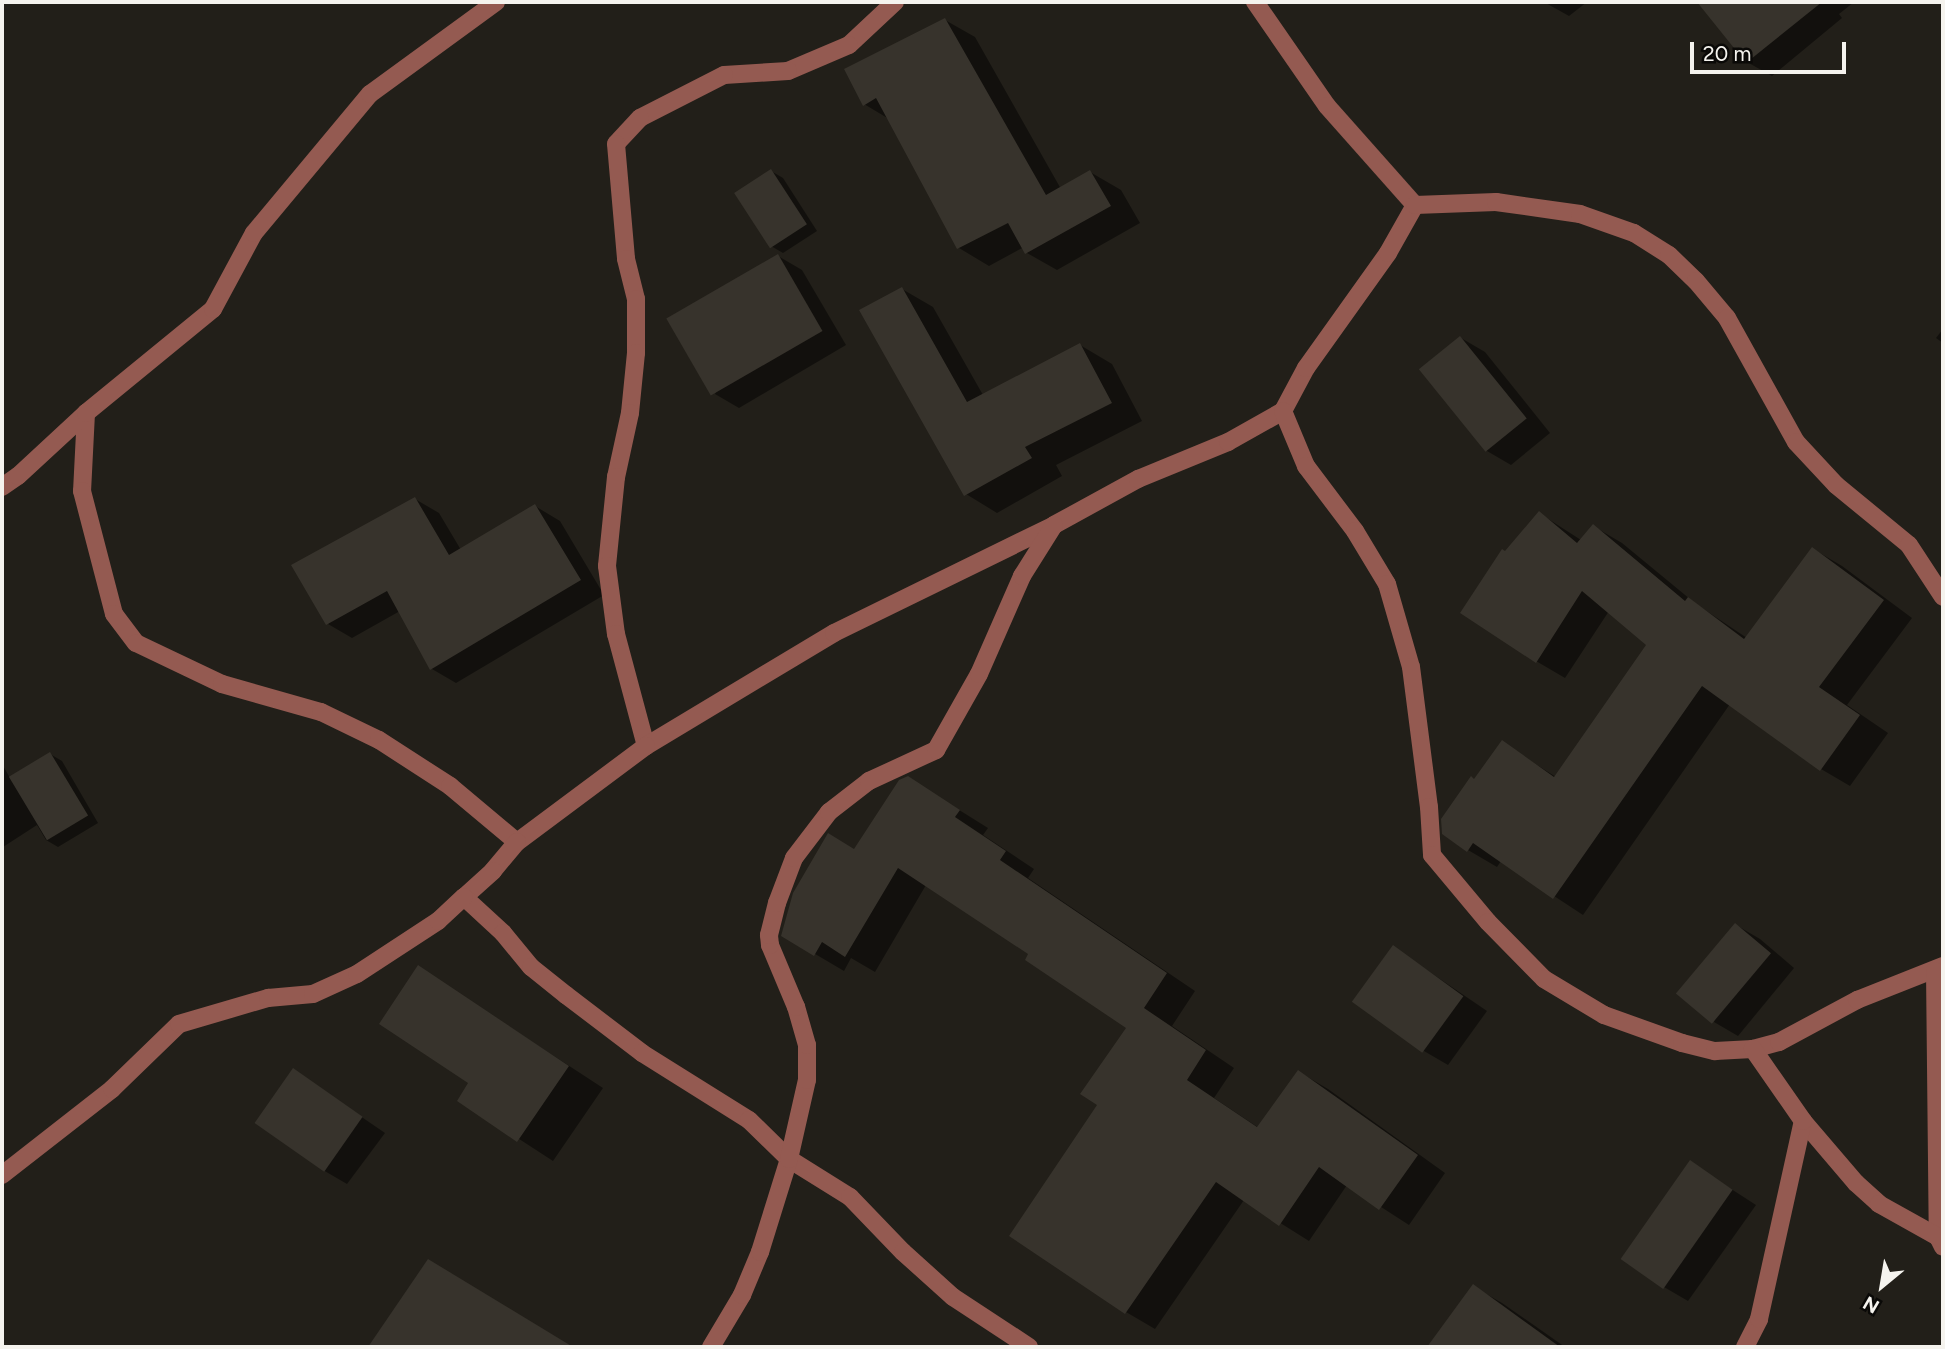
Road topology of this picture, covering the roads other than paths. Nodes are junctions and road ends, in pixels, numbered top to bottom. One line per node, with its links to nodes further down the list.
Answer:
1 (496, 2): 6 (street)
2 (895, 2): 10 (street)
3 (1255, 2): 4 (street)
4 (1415, 205): 5 (street); 9 (street)
5 (1283, 411): 8 (street); 14 (street)
6 (86, 413): 7 (street); 11 (street)
7 (2, 487)
8 (1054, 526): 10 (street); 16 (street)
9 (1943, 597)
10 (646, 746): 11 (street)
11 (517, 842): 12 (street)
12 (464, 897): 16 (street); 17 (street)
13 (1939, 969): 14 (street); 18 (street)
14 (1753, 1049): 15 (street)
15 (1803, 1121): 18 (street); 21 (street)
16 (789, 1159): 19 (street); 20 (street)
17 (2, 1175)
18 (1940, 1242)
19 (711, 1347)
20 (1029, 1347)
21 (1745, 1347)

